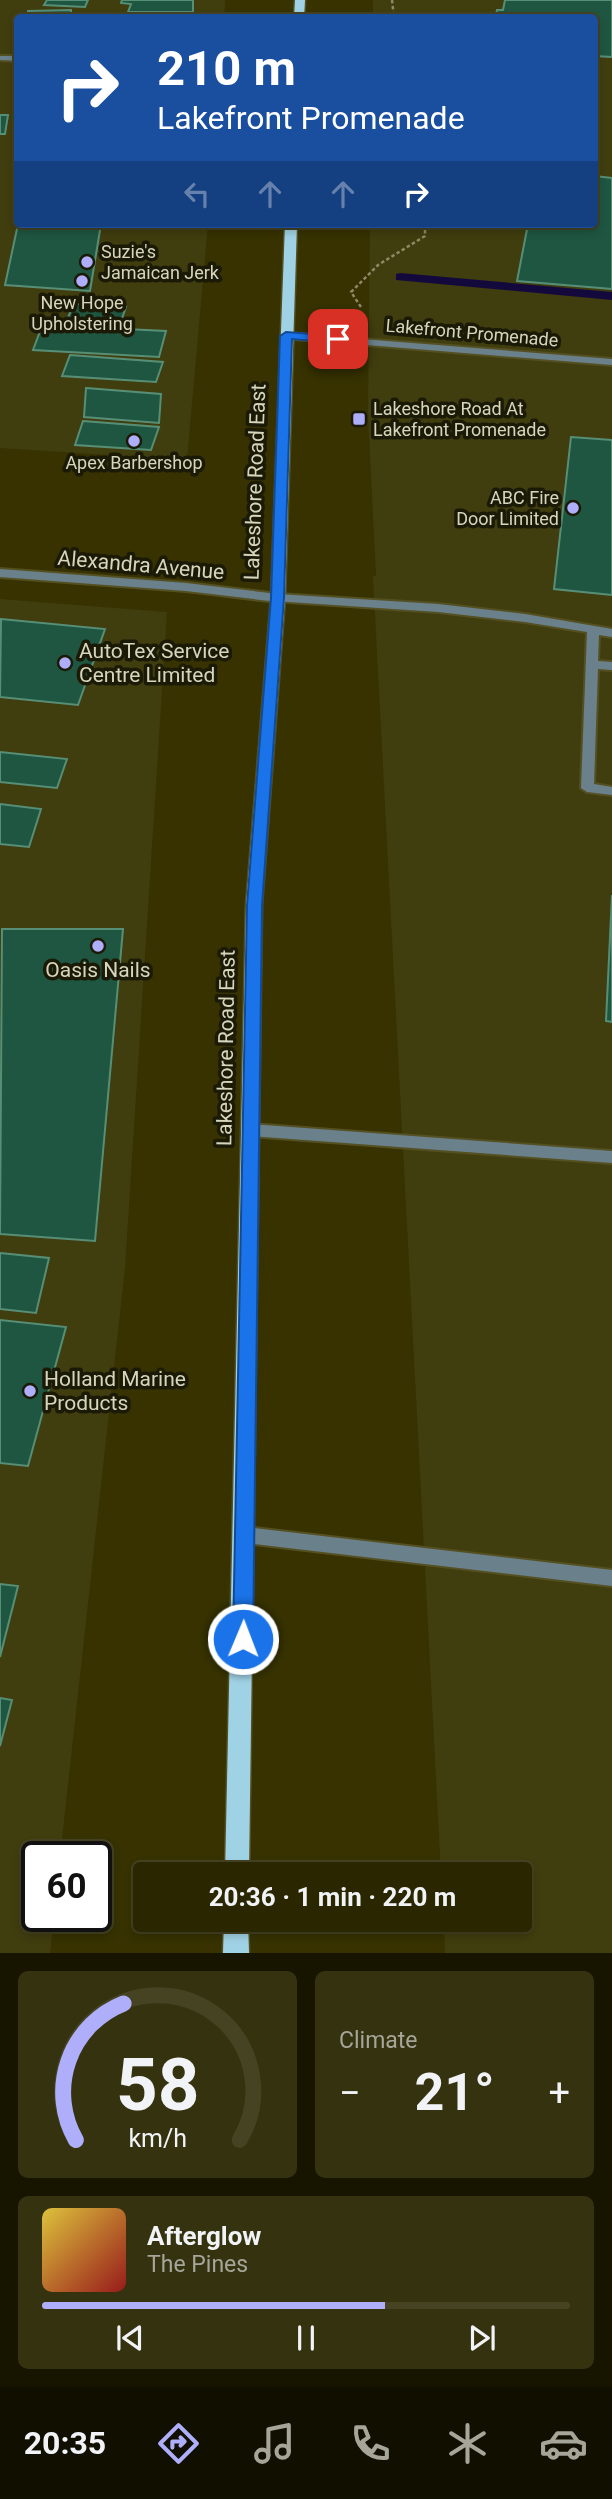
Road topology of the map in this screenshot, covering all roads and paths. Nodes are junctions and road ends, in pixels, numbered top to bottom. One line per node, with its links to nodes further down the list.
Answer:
1 (291, 228): 4 (main road, Lakeshore Road East)
2 (425, 228): 3 (path)
3 (366, 313)
4 (286, 336): 5 (street, Lakefront Promenade); 7 (main road, Lakeshore Road East)
5 (612, 362)
6 (0, 573): 7 (street, Alexandra Avenue)
7 (278, 598): 8 (street, Alexandra Avenue); 13 (main road, Lakeshore Road East)
8 (593, 631): 9 (street, Alexandra Avenue); 10 (street)
9 (612, 633)
10 (592, 664): 11 (street); 12 (street)
11 (612, 666)
12 (612, 791)
13 (251, 1130): 14 (street); 15 (main road, Lakeshore Road East)
14 (612, 1157)
15 (246, 1535): 16 (street); 17 (main road, Lakeshore Road East)
16 (612, 1578)
17 (237, 1862)
18 (236, 1932): 19 (main road)
19 (236, 1953)

